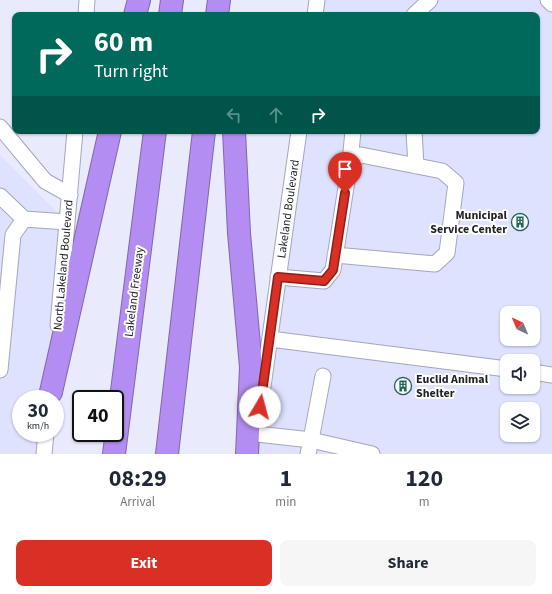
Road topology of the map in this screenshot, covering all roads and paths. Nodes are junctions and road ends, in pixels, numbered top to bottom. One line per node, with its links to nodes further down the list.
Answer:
1 (87, 0): 10 (street)
2 (139, 0): 11 (highway)
3 (172, 0): 12 (highway)
4 (219, 0): 13 (highway)
5 (230, 0): 14 (highway)
6 (317, 0): 15 (street)
7 (430, 0): 16 (street)
8 (548, 0): 9 (street)
9 (552, 4)
10 (86, 12)
11 (137, 12)
12 (170, 12)
13 (217, 12)
14 (231, 12)
15 (315, 12)
16 (417, 12)
17 (0, 127): 28 (street)
18 (76, 134): 28 (street, North Lakeland Boulevard)
19 (109, 134): 40 (highway)
20 (155, 134): 46 (highway, Lakeland Freeway)
21 (204, 134): 47 (highway)
22 (234, 134): 48 (highway)
23 (299, 134): 33 (street, Lakeland Boulevard)
24 (353, 134): 26 (street)
25 (414, 134): 27 (street)
26 (350, 162): 27 (street); 32 (street)
27 (416, 166): 32 (street)
28 (70, 195): 31 (street, North Lakeland Boulevard)
29 (0, 196): 30 (street)
30 (24, 219): 31 (street); 36 (street)
31 (67, 222): 41 (street, North Lakeland Boulevard)
32 (335, 256): 33 (street)
33 (278, 277): 34 (street, Lakeland Boulevard)
34 (270, 339): 35 (street); 42 (street, Lakeland Boulevard)
35 (500, 368)
36 (0, 370)
37 (540, 373): 38 (street)
38 (552, 375)
39 (324, 376): 44 (street)
40 (52, 390)
41 (52, 390)
42 (257, 434): 44 (street); 49 (street, Lakeland Boulevard)
43 (45, 442): 45 (street)
44 (310, 447): 50 (street)
45 (44, 454)
46 (114, 454)
47 (167, 454)
48 (247, 454)
49 (254, 454)
50 (372, 454)

